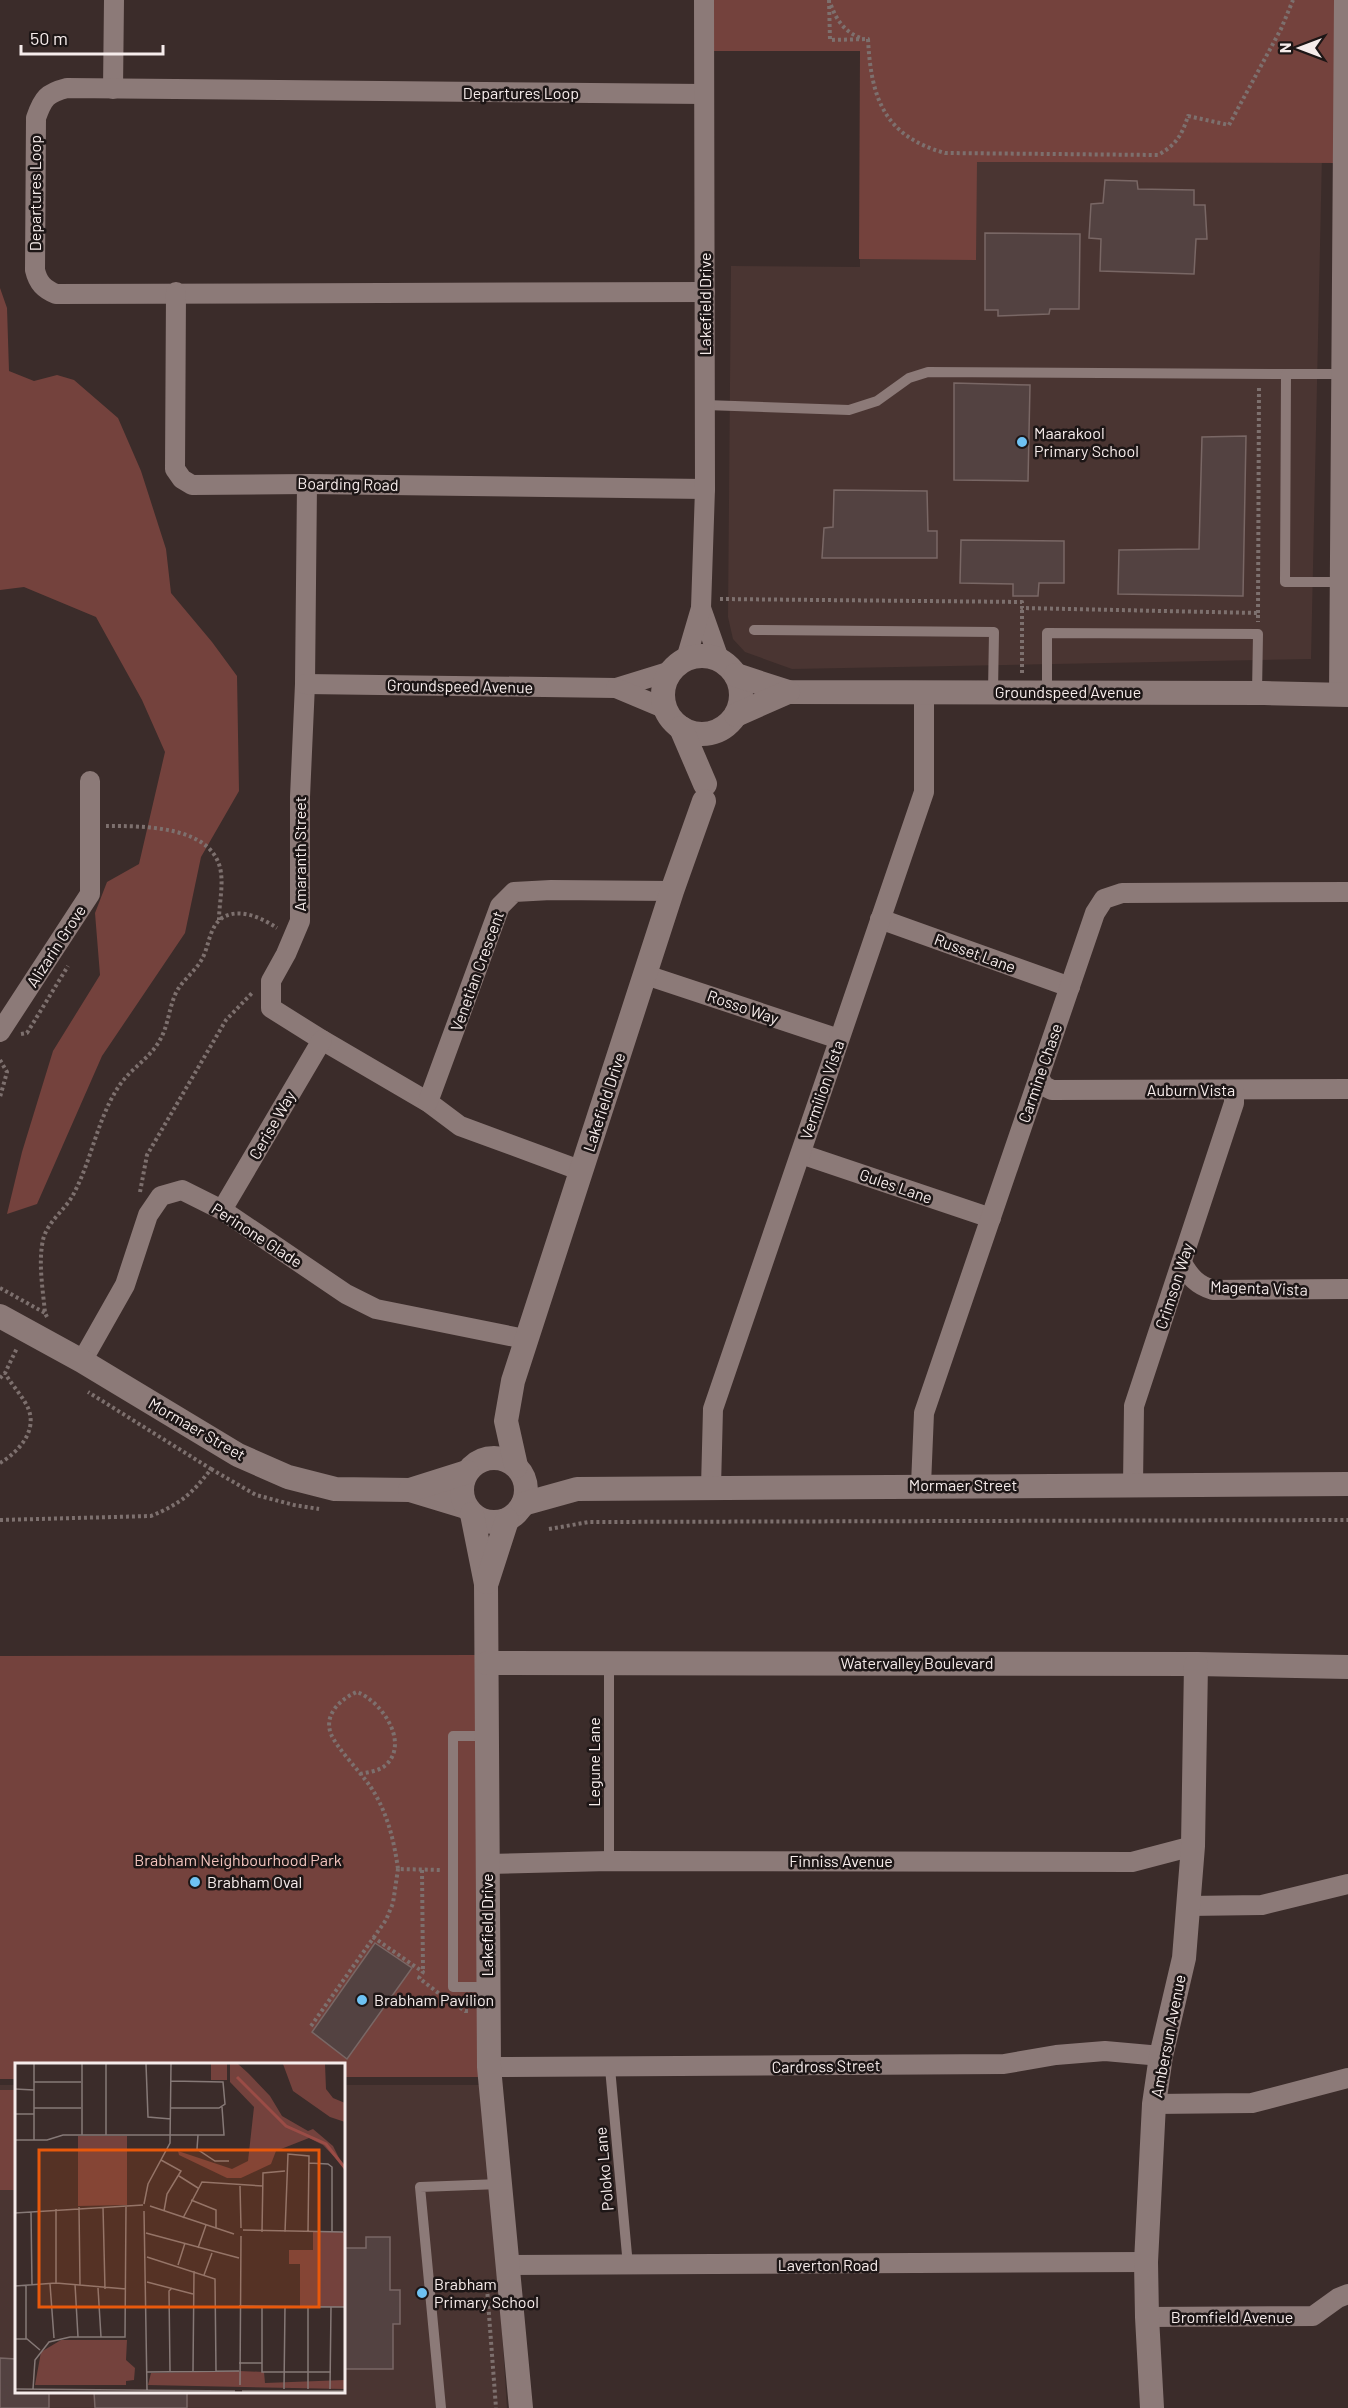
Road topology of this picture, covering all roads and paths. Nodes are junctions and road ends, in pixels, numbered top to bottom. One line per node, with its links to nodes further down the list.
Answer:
1 (114, 0): 7 (street)
2 (705, 0): 8 (street, Lakefield Drive)
3 (830, 0): 6 (path); 6 (path)
4 (1293, 0): 6 (path)
5 (1344, 0): 9 (street)
6 (868, 39)
7 (112, 89): 8 (street, Departures Loop); 10 (street, Departures Loop)
8 (704, 94): 11 (street, Lakefield Drive)
9 (1345, 99): 12 (street)
10 (176, 292): 11 (street, Departures Loop); 17 (street, Boarding Road)
11 (705, 292): 16 (street, Lakefield Drive)
12 (1345, 297): 15 (street)
13 (1259, 374): 14 (lane); 16 (lane); 23 (path)
14 (1286, 374): 15 (lane); 20 (lane)
15 (1340, 374): 19 (street)
16 (705, 405): 18 (street, Lakefield Drive)
17 (307, 484): 18 (street, Boarding Road); 28 (street, Amaranth Street)
18 (705, 489): 21 (street, Lakefield Drive)
19 (1344, 496): 20 (street)
20 (1338, 582): 36 (street)
21 (701, 603): 22 (path); 26 (street, Lakefield Drive); 27 (street, Lakefield Drive)
22 (1022, 608): 23 (path); 33 (path)
23 (1258, 613): 25 (path)
24 (754, 630): 32 (lane)
25 (1258, 634): 34 (lane); 35 (lane)
26 (678, 665): 27 (street); 29 (street, Groundspeed Avenue); 37 (street)
27 (728, 667): 30 (street, Groundspeed Avenue); 38 (street)
28 (304, 684): 29 (street, Groundspeed Avenue); 48 (street, Amaranth Street)
29 (616, 688): 37 (street, Groundspeed Avenue)
30 (788, 692): 31 (street, Groundspeed Avenue); 38 (street, Groundspeed Avenue)
31 (924, 692): 32 (street, Groundspeed Avenue); 46 (street, Vermilion Vista)
32 (993, 692): 33 (street, Groundspeed Avenue)
33 (1022, 692): 34 (street, Groundspeed Avenue)
34 (1047, 692): 35 (street, Groundspeed Avenue)
35 (1257, 693): 36 (street, Groundspeed Avenue)
36 (1343, 695)
37 (666, 709): 39 (street)
38 (736, 715): 40 (street)
39 (681, 728): 40 (street); 42 (street)
40 (717, 731): 42 (street, Lakefield Drive)
41 (90, 781): 43 (street, Alizarin Grove)
42 (704, 792): 44 (street, Lakefield Drive)
43 (90, 826): 47 (path); 52 (street, Alizarin Grove)
44 (672, 891): 49 (street, Lakefield Drive); 60 (street, Venetian Crescent)
45 (1348, 892): 51 (street, Carmine Chase)
46 (880, 919): 51 (street, Russet Lane); 53 (street, Vermilion Vista)
47 (219, 920): 48 (path); 69 (path)
48 (293, 938): 54 (street, Amaranth Street)
49 (646, 975): 53 (street, Rosso Way); 62 (street, Lakefield Drive)
50 (257, 987): 63 (path)
51 (1070, 987): 56 (street, Carmine Chase)
52 (0, 1032)
53 (839, 1039): 61 (street, Vermilion Vista)
54 (321, 1040): 60 (street, Amaranth Street); 64 (street, Cerise Way)
55 (0, 1060): 59 (path)
56 (1039, 1077): 58 (street, Auburn Vista); 65 (street, Carmine Chase)
57 (1348, 1089): 58 (street, Auburn Vista)
58 (1234, 1090): 66 (street, Crimson Way)
59 (0, 1097)
60 (428, 1102): 62 (street, Amaranth Street)
61 (801, 1154): 65 (street, Gules Lane); 85 (street, Vermilion Vista)
62 (582, 1171): 72 (street, Lakefield Drive)
63 (138, 1202)
64 (222, 1210): 72 (street, Perinone Glade); 74 (street, Perinone Glade)
65 (991, 1218): 83 (street, Carmine Chase)
66 (1182, 1263): 68 (street, Magenta Vista); 84 (street, Crimson Way)
67 (0, 1288): 69 (path)
68 (1348, 1289)
69 (45, 1313): 71 (path)
70 (0, 1316): 74 (street, Mormaer Street)
71 (49, 1320)
72 (525, 1339): 78 (street, Lakefield Drive)
73 (26, 1353): 75 (path)
74 (82, 1361): 87 (street, Mormaer Street)
75 (5, 1373): 76 (path); 79 (path)
76 (0, 1378)
77 (82, 1388): 90 (path)
78 (506, 1421): 80 (street, Lakefield Drive); 81 (street, Lakefield Drive)
79 (0, 1463)
80 (475, 1466): 81 (street); 87 (street, Mormaer Street); 88 (street)
81 (518, 1470): 86 (street, Mormaer Street); 89 (street)
82 (1348, 1484): 84 (street, Mormaer Street)
83 (921, 1485): 84 (street, Mormaer Street); 85 (street, Mormaer Street)
84 (1133, 1485)
85 (711, 1487): 86 (street, Mormaer Street)
86 (577, 1489): 89 (street, Mormaer Street)
87 (410, 1490): 88 (street, Mormaer Street)
88 (469, 1511): 89 (street); 93 (street, Lakefield Drive)
89 (515, 1512): 93 (street, Lakefield Drive)
90 (0, 1520)
91 (1348, 1521): 92 (path)
92 (549, 1529)
93 (486, 1584): 95 (street, Lakefield Drive)
94 (609, 1662): 95 (street, Watervalley Boulevard); 96 (street, Watervalley Boulevard); 101 (lane, Legune Lane)
95 (487, 1663): 98 (street, Lakefield Drive)
96 (1196, 1665): 97 (street, Watervalley Boulevard); 100 (street, Ambersun Avenue)
97 (1348, 1667)
98 (487, 1736): 102 (street, Lakefield Drive); 105 (lane)
99 (360, 1774): 99 (path); 103 (path)
100 (1193, 1846): 101 (street, Finniss Avenue); 107 (street, Ambersun Avenue)
101 (609, 1861): 102 (street, Finniss Avenue)
102 (487, 1864): 110 (street, Lakefield Drive)
103 (398, 1869): 104 (path); 108 (path)
104 (422, 1870): 105 (path); 109 (path)
105 (453, 1870): 110 (lane)
106 (1348, 1884): 107 (street)
107 (1188, 1906): 113 (street, Ambersun Avenue)
108 (374, 1937): 109 (path); 112 (path)
109 (423, 1972): 111 (path)
110 (488, 1987): 114 (street, Lakefield Drive)
111 (472, 2011)
112 (311, 2026)
113 (1161, 2055): 115 (street, Cardross Street); 117 (street, Ambersun Avenue)
114 (489, 2067): 115 (street, Cardross Street); 118 (street, Lakefield Drive)
115 (610, 2068): 121 (lane, Poloko Lane)
116 (1348, 2078): 117 (street)
117 (1154, 2104): 119 (street, Ambersun Avenue)
118 (500, 2184): 120 (street, Lakefield Drive); 124 (lane)
119 (1146, 2262): 121 (street, Laverton Road); 123 (street, Ambersun Avenue)
120 (509, 2265): 121 (street, Laverton Road); 125 (street, Lakefield Drive)
121 (628, 2266)
122 (1348, 2294): 123 (street, Bromfield Avenue)
123 (1146, 2317): 126 (street, Ambersun Avenue)
124 (441, 2408)
125 (521, 2408)
126 (1152, 2408)

